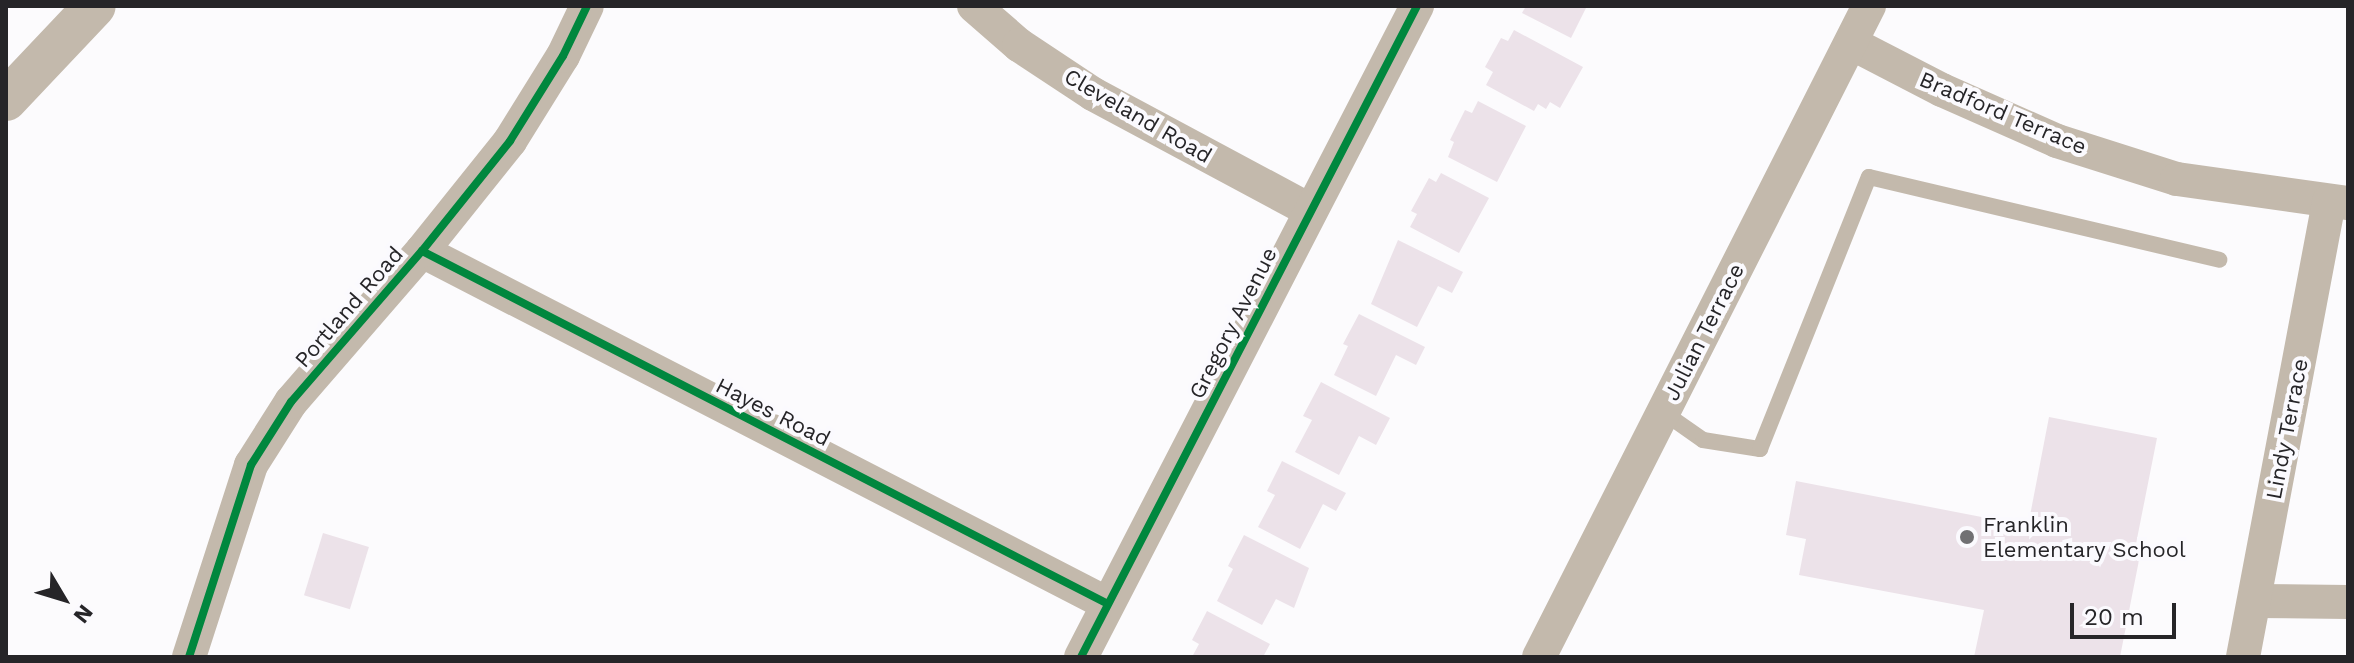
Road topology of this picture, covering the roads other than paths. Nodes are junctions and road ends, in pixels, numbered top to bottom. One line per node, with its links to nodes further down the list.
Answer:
1 (95, 6): 7 (street)
2 (587, 6): 10 (street, Portland Road)
3 (974, 6): 9 (street, Cleveland Road)
4 (1417, 6): 9 (street, Gregory Avenue)
5 (1869, 6): 6 (street, Julian Terrace)
6 (1851, 43): 8 (street, Bradford Terrace); 12 (street, Julian Terrace)
7 (6, 100)
8 (2338, 202): 13 (street, Lindy Terrace)
9 (1311, 211): 15 (street, Gregory Avenue)
10 (422, 251): 15 (street, Hayes Road); 16 (street, Portland Road)
11 (2219, 260): 12 (lane)
12 (1663, 412): 18 (street, Julian Terrace)
13 (2255, 601): 14 (street); 19 (street, Lindy Terrace)
14 (2348, 602)
15 (1108, 604): 17 (street, Gregory Avenue)
16 (189, 657)
17 (1081, 657)
18 (1539, 657)
19 (2243, 657)

